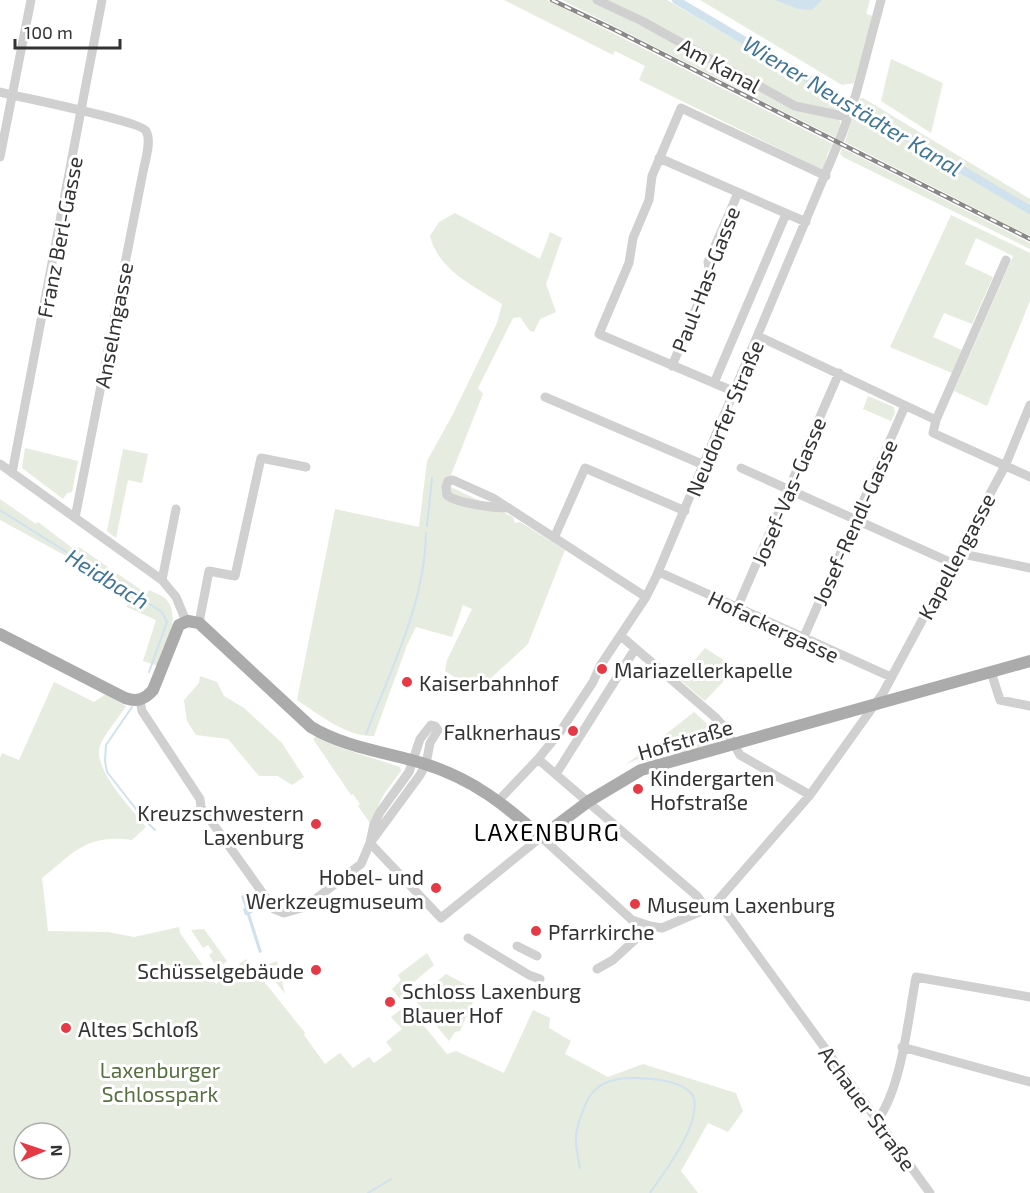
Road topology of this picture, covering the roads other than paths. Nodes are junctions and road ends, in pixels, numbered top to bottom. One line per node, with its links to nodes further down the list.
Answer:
1 (31, 0): 6 (street)
2 (102, 0): 7 (street, Franz Berl-Gasse)
3 (597, 0): 8 (street, Am Kanal)
4 (881, 0): 8 (street, Neudorfer Straße)
5 (0, 93): 6 (street)
6 (12, 95): 7 (street); 9 (street)
7 (83, 111): 30 (street, Franz Berl-Gasse); 36 (street, Anselmgasse)
8 (849, 113): 11 (street, Neudorfer Straße)
9 (0, 157)
10 (659, 158): 11 (street); 12 (street, Paul-Has-Gasse); 17 (street)
11 (826, 176): 14 (street, Neudorfer Straße)
12 (738, 193): 13 (street, Paul-Has-Gasse); 17 (street, Paul-Has-Gasse)
13 (786, 214): 14 (street, Paul-Has-Gasse); 19 (street)
14 (806, 222): 16 (street, Neudorfer Straße)
15 (1006, 260): 24 (street)
16 (758, 336): 18 (street); 20 (street, Neudorfer Straße)
17 (672, 366): 19 (street)
18 (838, 373): 23 (street); 32 (street, Josef-Vas-Gasse)
19 (714, 383): 20 (street)
20 (735, 392): 26 (street, Neudorfer Straße)
21 (544, 397): 26 (street)
22 (1030, 405): 28 (street, Kapellengasse)
23 (905, 406): 24 (street); 37 (street, Josef-Rendl-Gasse)
24 (936, 420): 28 (street)
25 (0, 464): 30 (street)
26 (704, 465): 35 (street, Neudorfer Straße)
27 (306, 466): 46 (street)
28 (1005, 466): 31 (street); 39 (street, Kapellengasse)
29 (741, 468): 32 (street)
30 (12, 473): 36 (street)
31 (1030, 477)
32 (788, 490): 37 (street); 45 (street, Josef-Vas-Gasse)
33 (507, 508): 33 (street); 38 (street)
34 (176, 509): 43 (street)
35 (685, 512): 38 (street); 42 (street, Neudorfer Straße)
36 (75, 519): 43 (street)
37 (855, 519): 40 (street); 49 (street, Josef-Rendl-Gasse)
38 (554, 538): 44 (street)
39 (958, 553): 40 (street, Kapellengasse); 41 (street)
40 (952, 563): 53 (street, Kapellengasse)
41 (1030, 568)
42 (659, 572): 44 (street, Neudorfer Straße); 45 (street, Hofackergasse)
43 (162, 580): 46 (street)
44 (646, 597): 48 (street, Neudorfer Straße)
45 (737, 608): 49 (street, Hofackergasse)
46 (192, 622): 54 (main road); 59 (main road)
47 (0, 634): 54 (main road)
48 (621, 636): 50 (street); 58 (street, Neudorfer Straße)
49 (803, 639): 53 (street, Hofackergasse)
50 (635, 649): 57 (street); 61 (street)
51 (1030, 660): 52 (main road, Hofstraße)
52 (992, 672): 55 (main road, Hofstraße); 56 (street)
53 (891, 677): 55 (street, Kapellengasse)
54 (140, 700): 66 (street)
55 (876, 704): 57 (main road, Hofstraße); 62 (street, Kapellengasse)
56 (1030, 706)
57 (734, 745): 62 (street); 64 (main road, Hofstraße)
58 (538, 759): 61 (street, Achauer Straße); 63 (street, Neudorfer Straße)
59 (412, 761): 60 (main road); 60 (street); 66 (street)
60 (426, 764): 63 (main road); 66 (street)
61 (556, 774): 64 (street, Achauer Straße)
62 (810, 795): 67 (street, Kapellengasse)
63 (499, 800): 65 (main road)
64 (588, 801): 65 (main road, Hofstraße); 67 (street, Achauer Straße)
65 (541, 837): 66 (street, Hofstraße); 68 (street)
66 (370, 843)
67 (709, 907): 68 (street); 77 (street, Achauer Straße)
68 (650, 926): 72 (street)
69 (468, 938): 73 (street)
70 (517, 946): 71 (street)
71 (537, 956)
72 (597, 969)
73 (540, 979)
74 (1030, 997): 75 (street)
75 (902, 1047): 76 (street); 77 (street)
76 (1030, 1082)
77 (877, 1121): 78 (street, Achauer Straße)
78 (930, 1193)

